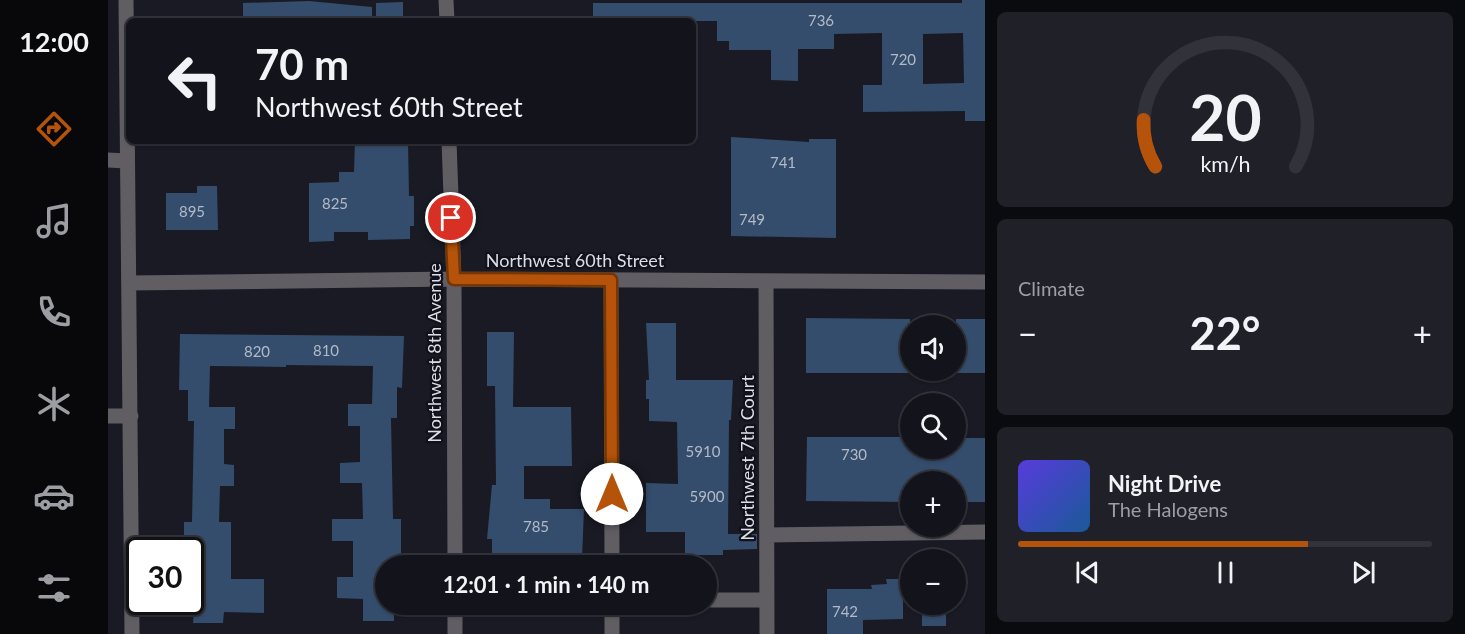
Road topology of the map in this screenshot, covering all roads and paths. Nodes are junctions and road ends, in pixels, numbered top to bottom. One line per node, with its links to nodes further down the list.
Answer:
1 (126, 0): 6 (street)
2 (446, 0): 3 (street)
3 (447, 18)
4 (449, 144): 7 (street, Northwest 8th Avenue)
5 (108, 160): 6 (street)
6 (126, 161): 11 (street)
7 (454, 279): 8 (street, Northwest 60th Street); 11 (street, Northwest 60th Street); 16 (street, Northwest 8th Avenue)
8 (611, 280): 9 (street, Northwest 60th Street); 17 (street)
9 (766, 281): 10 (street, Northwest 60th Street); 15 (street, Northwest 7th Court)
10 (985, 282)
11 (129, 284): 13 (street)
12 (108, 416): 13 (street)
13 (131, 416): 22 (street)
14 (985, 532): 15 (street)
15 (767, 535): 19 (street, Northwest 7th Court)
16 (454, 555)
17 (612, 555)
18 (717, 600): 19 (street)
19 (767, 600): 25 (street, Northwest 7th Court)
20 (455, 615): 23 (street)
21 (612, 615): 24 (street)
22 (132, 634)
23 (455, 634)
24 (612, 634)
25 (767, 634)

